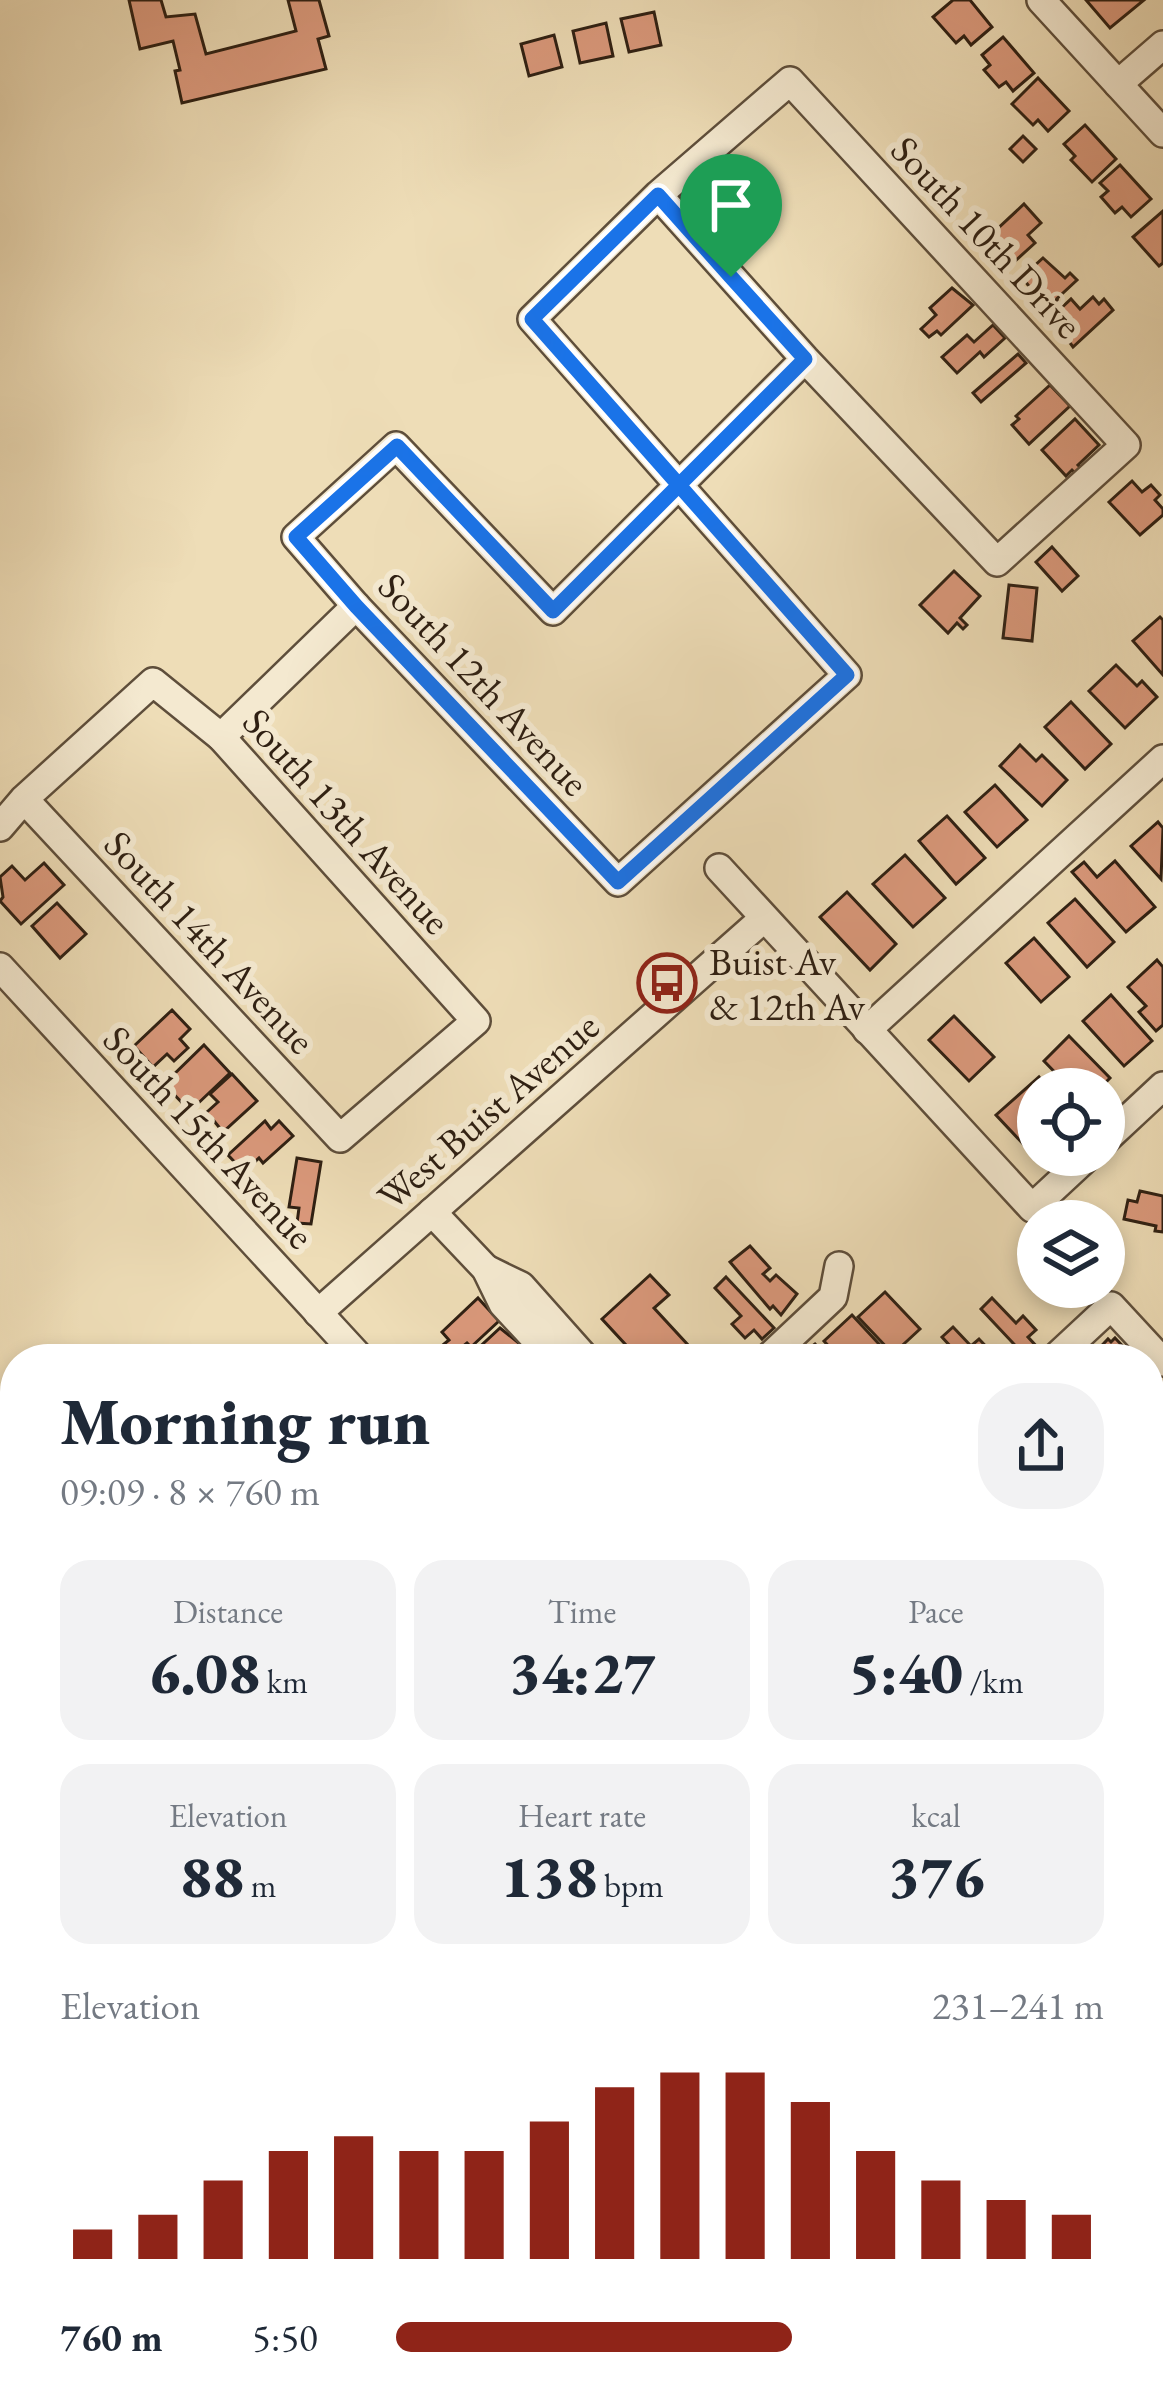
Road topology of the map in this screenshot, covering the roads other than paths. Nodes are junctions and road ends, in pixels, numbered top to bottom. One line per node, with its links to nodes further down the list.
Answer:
1 (1041, 0): 3 (street)
2 (1163, 45): 3 (street)
3 (1118, 84): 4 (street)
4 (1163, 133)
5 (658, 195): 6 (street); 6 (street, South 10th Drive); 7 (street)
6 (805, 359): 7 (street)
7 (680, 485): 8 (street, South 12th Avenue); 8 (street, South 12th Avenue)
8 (356, 606): 9 (street)
9 (221, 737): 11 (street, South 13th Avenue); 19 (street, South 13th Avenue)
10 (1163, 759): 16 (street)
11 (24, 799): 12 (street); 19 (street, South 14th Avenue)
12 (0, 827)
13 (719, 868): 14 (street)
14 (764, 919): 16 (street); 21 (street, West Buist Avenue)
15 (0, 967): 23 (street, South 15th Avenue)
16 (867, 1030): 20 (street)
17 (1163, 1086): 18 (street)
18 (1125, 1121)
19 (340, 1138)
20 (1066, 1176)
21 (432, 1212): 23 (street, West Buist Avenue); 24 (street)
22 (839, 1265): 28 (street)
23 (317, 1313): 25 (street, South 15th Avenue)
24 (531, 1316): 26 (street); 27 (street)
25 (347, 1344)
26 (546, 1344)
27 (567, 1344)
28 (782, 1344)
29 (1070, 1344): 30 (street)
30 (1146, 1344)

